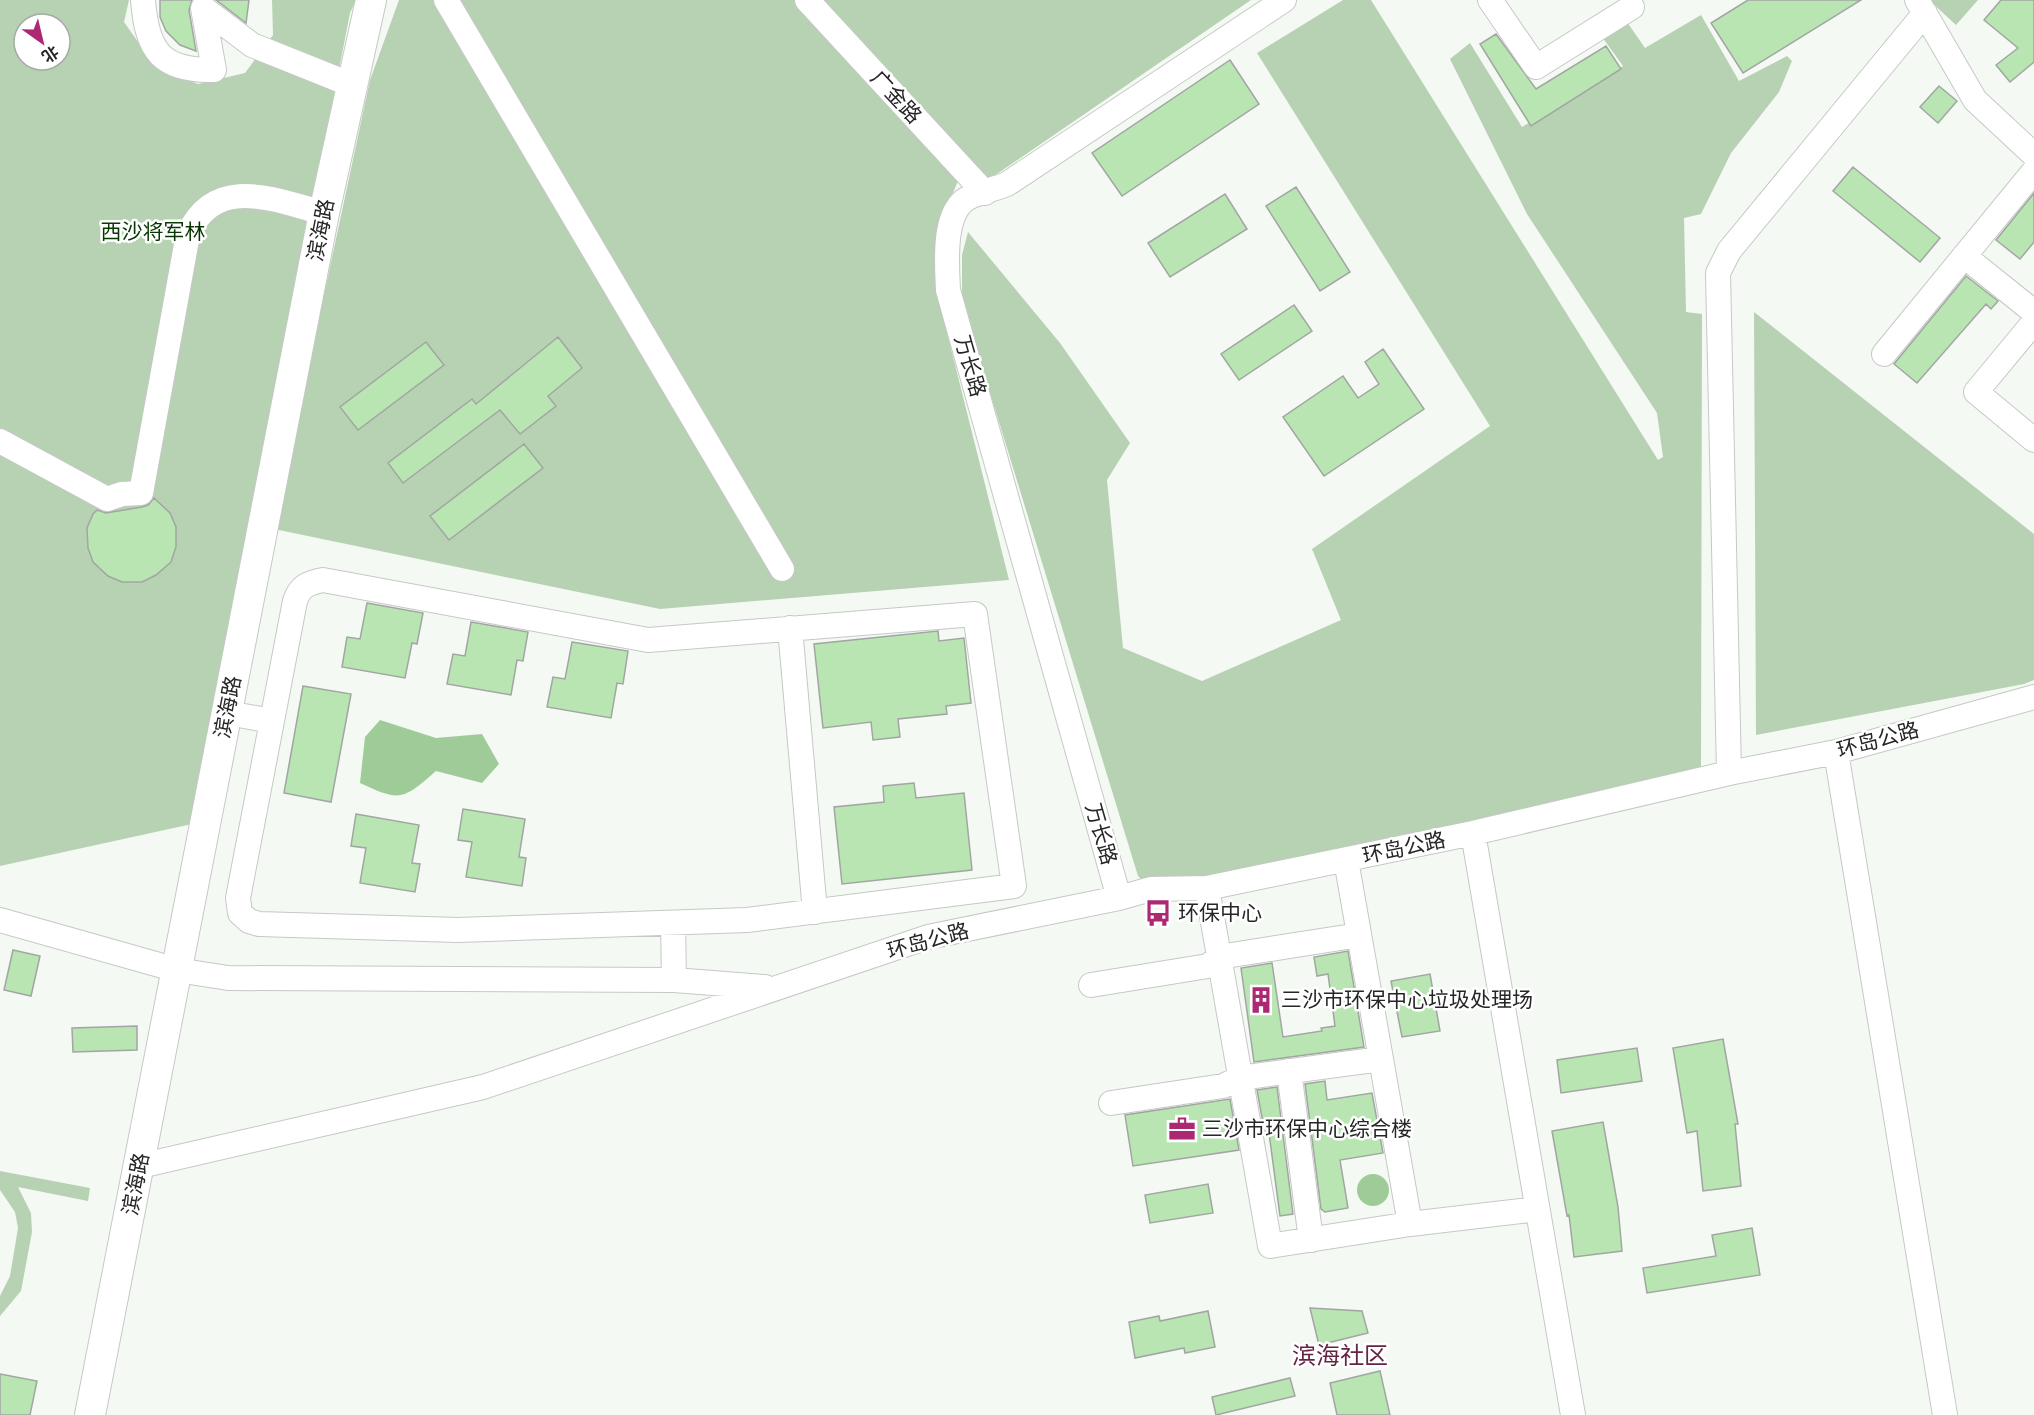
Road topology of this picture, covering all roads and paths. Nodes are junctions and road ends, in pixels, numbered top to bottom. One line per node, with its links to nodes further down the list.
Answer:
1 (143, 0): 9 (street)
2 (371, 0): 9 (main road, 滨海路)
3 (446, 0): 20 (street)
4 (807, 0): 12 (street, 广金路)
5 (1284, 0): 12 (street, 万长路)
6 (1490, 0): 7 (street)
7 (1632, 7)
8 (1921, 7): 10 (street); 26 (street)
9 (352, 85): 13 (main road, 滨海路)
10 (2034, 154)
11 (2034, 171): 14 (street)
12 (985, 193): 30 (street, 万长路)
13 (324, 213): 19 (street); 23 (main road, 滨海路)
14 (1964, 256): 15 (street); 17 (street)
15 (2034, 312)
16 (2034, 322): 18 (street)
17 (1884, 354)
18 (2034, 440)
19 (0, 441)
20 (782, 569)
21 (790, 628): 24 (street); 31 (street); 31 (street)
22 (2034, 698): 25 (street, 环岛公路)
23 (227, 713): 24 (street); 36 (main road, 滨海路)
24 (272, 721): 33 (street)
25 (1836, 752): 26 (street, 环岛公路); 50 (street)
26 (1729, 773): 27 (street, 环岛公路)
27 (1473, 833): 28 (street, 环岛公路); 45 (street)
28 (1346, 860): 29 (street, 环岛公路); 34 (street)
29 (1207, 888): 30 (street, 环岛公路); 35 (street)
30 (1119, 898): 39 (street, 环岛公路)
31 (815, 912): 33 (street)
32 (0, 920): 36 (street)
33 (673, 923): 37 (street)
34 (1359, 935): 35 (street); 40 (street)
35 (1219, 957): 38 (street); 42 (street)
36 (177, 970): 37 (street); 44 (main road, 滨海路)
37 (674, 980): 39 (street)
38 (1091, 985)
39 (773, 988): 44 (street, 环岛公路)
40 (1381, 1059): 41 (street); 46 (street)
41 (1289, 1071): 42 (street); 47 (street)
42 (1240, 1078): 43 (street); 47 (street)
43 (1111, 1103)
44 (140, 1166): 48 (main road, 滨海路)
45 (1537, 1209): 46 (street); 49 (street)
46 (1410, 1224): 47 (street)
47 (1311, 1240)
48 (90, 1415)
49 (1573, 1415)
50 (1945, 1415)

